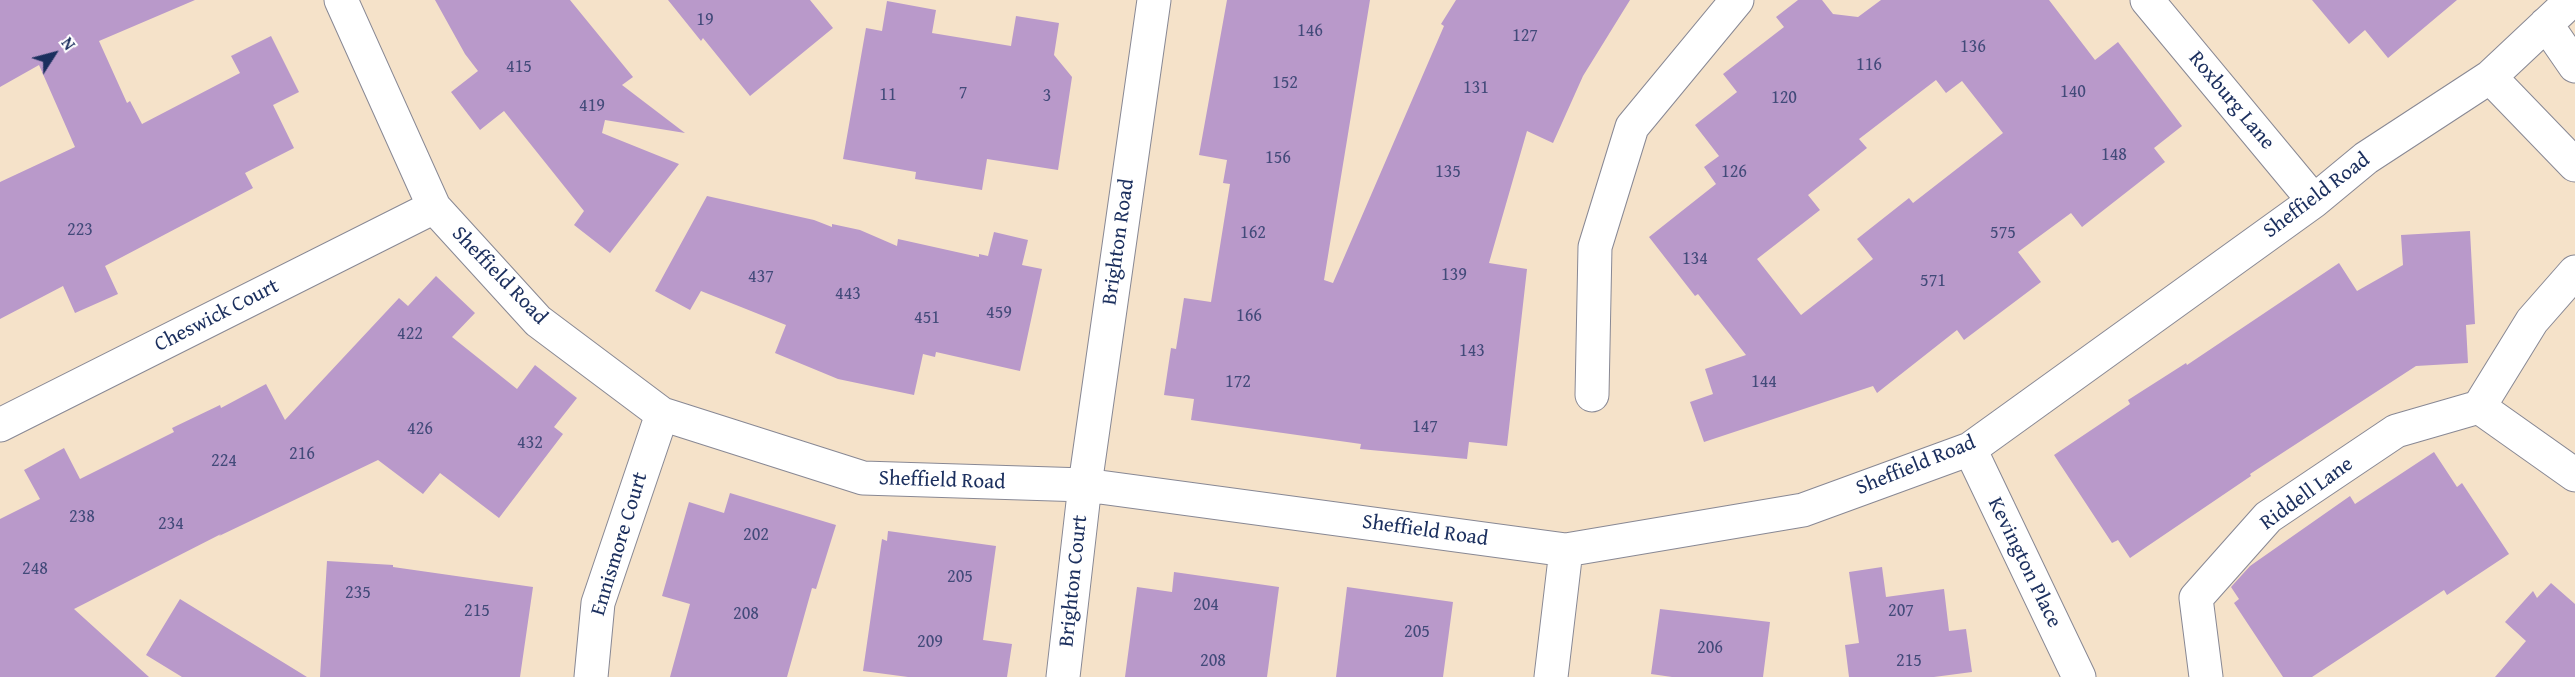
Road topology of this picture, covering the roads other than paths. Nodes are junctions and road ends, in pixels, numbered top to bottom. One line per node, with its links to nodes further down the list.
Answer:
1 (341, 0): 11 (street, Sheffield Road)
2 (1154, 0): 19 (street, Brighton Road)
3 (1737, 0): 13 (street)
4 (2147, 0): 10 (street, Roxburg Lane)
5 (2572, 0): 6 (street, Sheffield Road)
6 (2546, 24): 7 (street); 8 (street, Sheffield Road)
7 (2575, 66)
8 (2490, 77): 9 (street); 10 (street, Sheffield Road)
9 (2575, 165)
10 (2314, 201): 17 (street, Sheffield Road)
11 (434, 207): 15 (street, Sheffield Road); 16 (street, Cheswick Court)
12 (2575, 272): 14 (street)
13 (1592, 395)
14 (2479, 406): 18 (street); 25 (street, Riddell Lane)
15 (662, 414): 19 (street, Sheffield Road); 21 (street, Ennismore Court)
16 (0, 425)
17 (1970, 449): 20 (street, Sheffield Road); 24 (street, Kevington Place)
18 (2575, 475)
19 (1085, 485): 20 (street, Sheffield Road); 22 (street, Brighton Court)
20 (1566, 550): 23 (street)
21 (591, 677)
22 (1063, 677)
23 (1551, 677)
24 (2079, 677)
25 (2206, 677)

